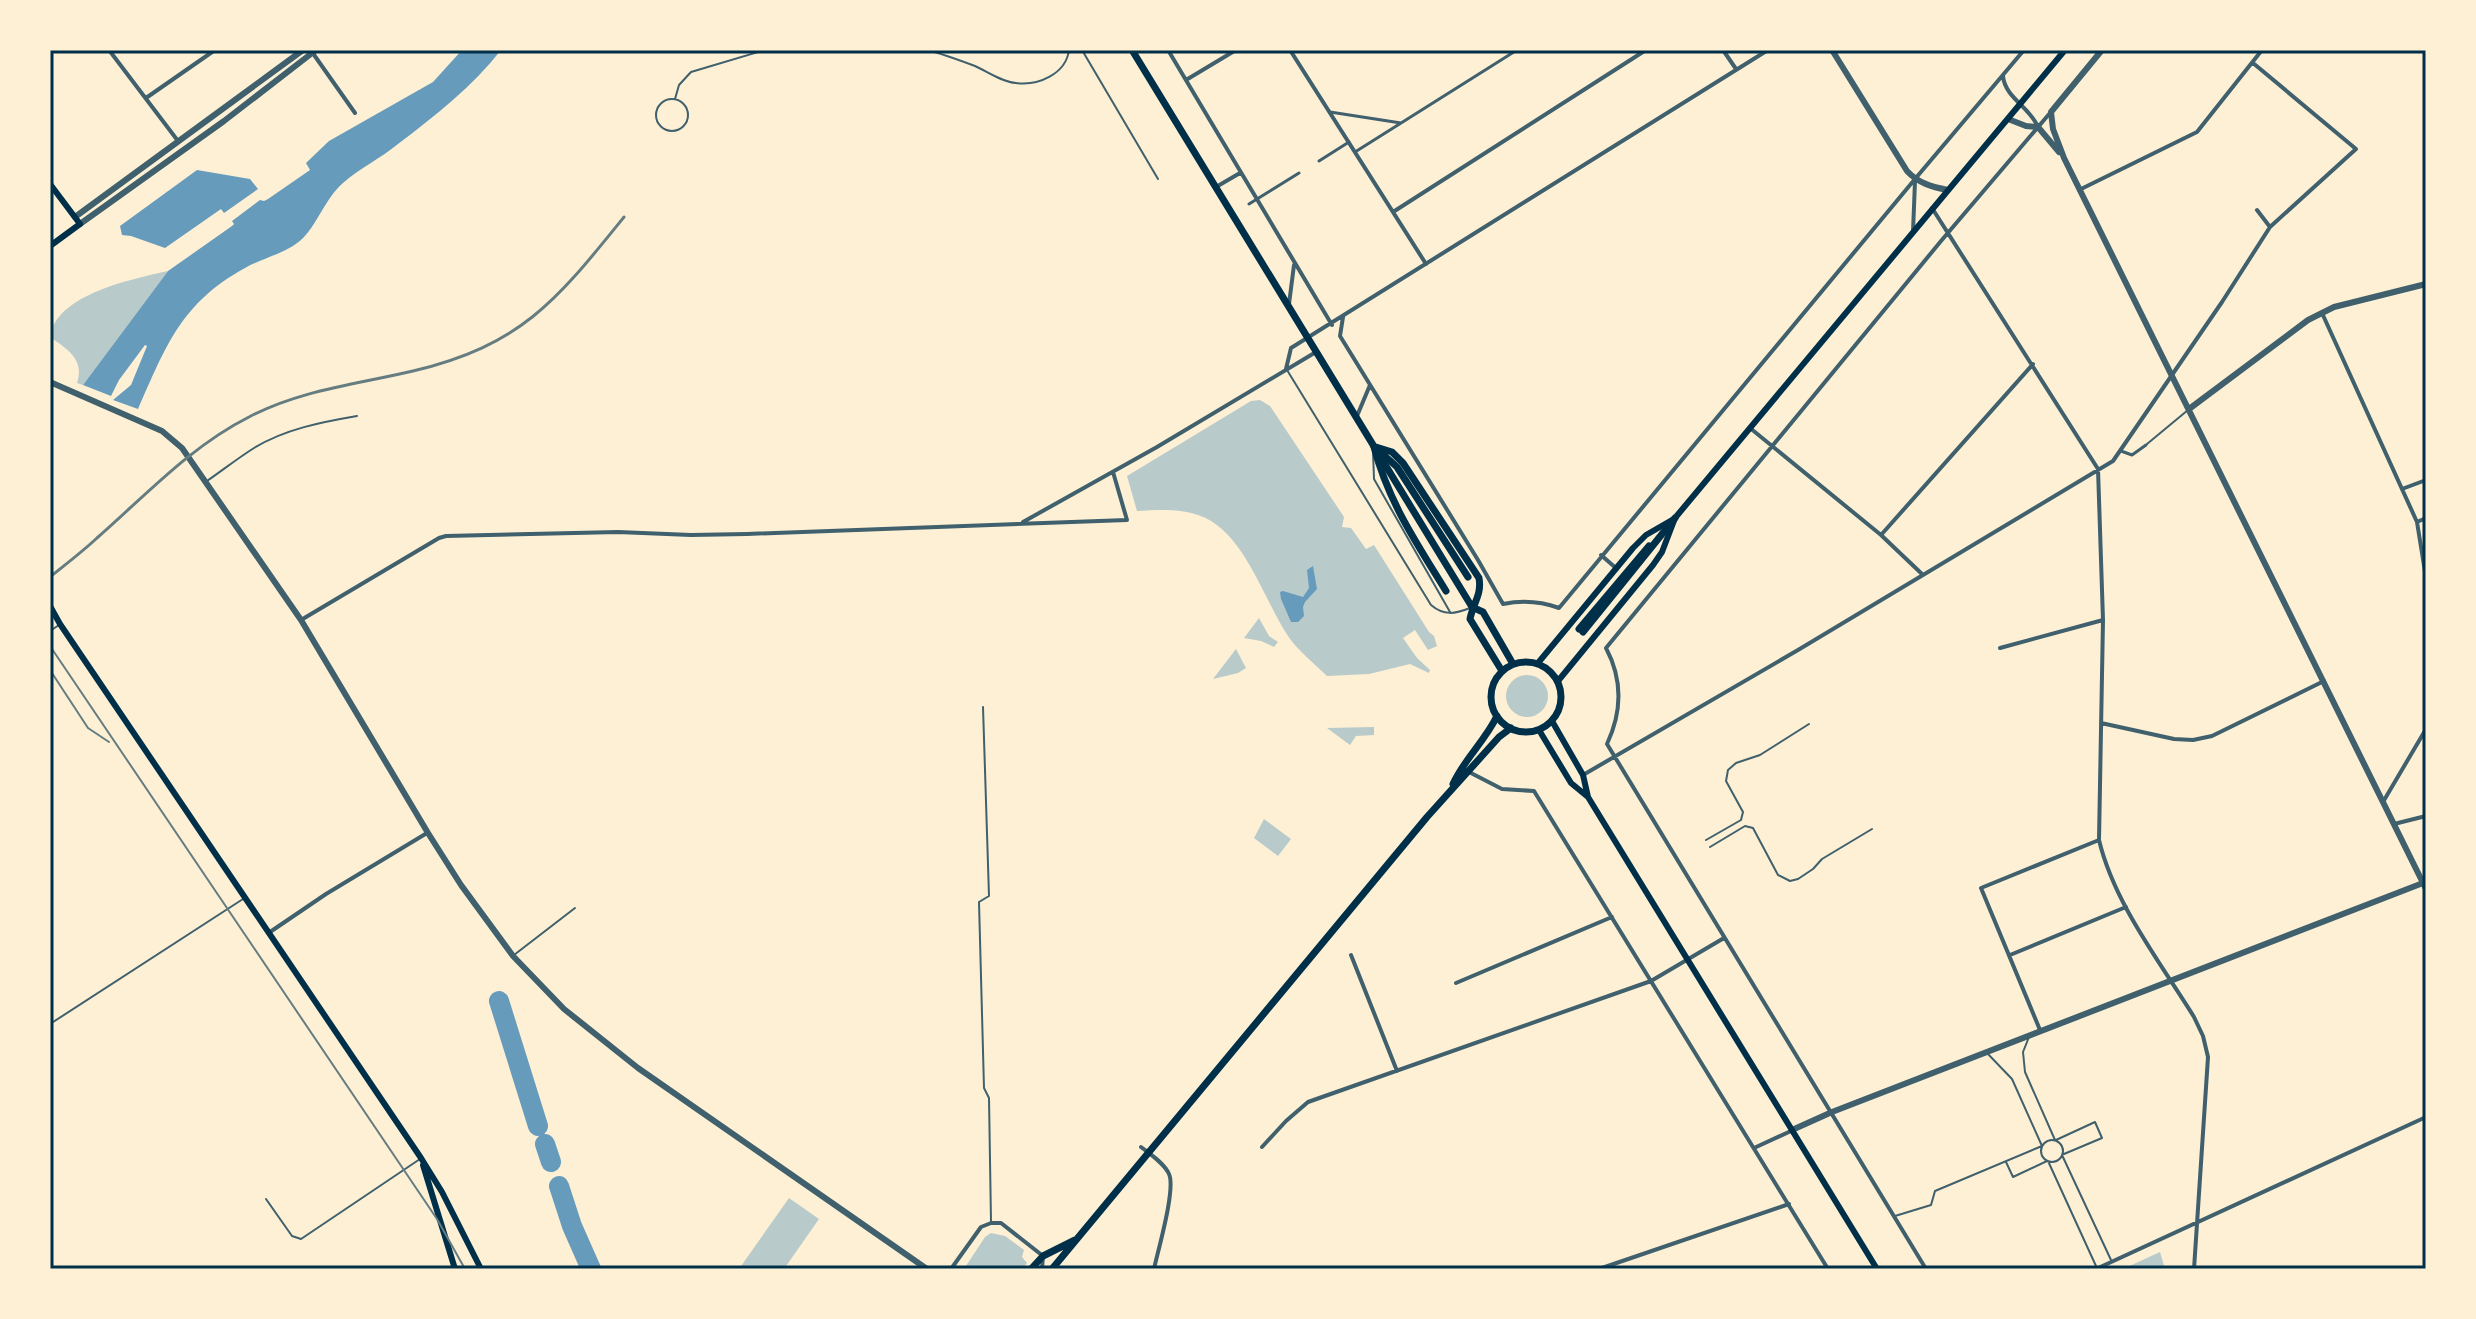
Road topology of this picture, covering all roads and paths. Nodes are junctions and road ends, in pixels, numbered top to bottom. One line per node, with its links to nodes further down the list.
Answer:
1 (109, 50): 26 (street)
2 (215, 50): 26 (street)
3 (303, 50): 35 (street)
4 (765, 50): 27 (lane)
5 (927, 50): 6 (lane)
6 (1069, 50)
7 (1082, 50): 42 (lane)
8 (1132, 50): 45 (main road)
9 (1168, 50): 25 (street)
10 (1236, 50): 25 (street)
11 (1290, 50): 29 (street)
12 (1517, 50): 33 (street)
13 (1646, 50): 52 (street)
14 (1723, 50): 23 (street)
15 (1768, 50): 23 (street)
16 (1832, 50): 43 (street)
17 (2024, 50): 24 (street)
18 (2065, 50): 28 (main road)
19 (2102, 50): 30 (street)
20 (2262, 50): 22 (street)
21 (313, 51): 31 (street); 54 (street)
22 (2253, 63): 47 (street); 55 (street)
23 (1736, 69): 60 (street)
24 (2003, 76): 28 (street); 43 (street)
25 (1186, 80): 40 (street)
26 (146, 98): 35 (street)
27 (675, 99): 27 (lane)
28 (2021, 103): 32 (main road); 34 (street)
29 (1330, 112): 33 (street); 36 (street)
30 (2051, 112): 34 (street); 38 (street)
31 (355, 113)
32 (2008, 119): 34 (street); 46 (main road)
33 (1401, 123): 37 (street)
34 (2038, 127): 38 (street); 57 (street)
35 (178, 141): 53 (street)
36 (1349, 142): 37 (street); 39 (street)
37 (1355, 152): 52 (street)
38 (2064, 158): 47 (street)
39 (1319, 161)
40 (1240, 173): 45 (street); 48 (street)
41 (1299, 173): 48 (street)
42 (1158, 179)
43 (1915, 179): 46 (street); 56 (street); 91 (street)
44 (50, 184): 53 (main road)
45 (1216, 187): 62 (main road)
46 (1948, 190): 50 (main road)
47 (2079, 190): 70 (street)
48 (1256, 200): 49 (street); 59 (street)
49 (1249, 204)
50 (1932, 208): 56 (main road); 57 (street)
51 (2257, 210): 55 (street)
52 (1393, 212): 60 (street)
53 (75, 217): 54 (main road)
54 (80, 224): 58 (main road)
55 (2270, 227): 70 (street)
56 (1913, 232): 76 (main road)
57 (1948, 233): 68 (street); 78 (street)
58 (50, 246)
59 (1295, 264): 62 (street); 65 (street)
60 (1427, 264): 64 (street)
61 (2426, 284): 63 (street)
62 (1289, 307): 66 (main road)
63 (2322, 313): 73 (street); 85 (street)
64 (1343, 317): 65 (street); 72 (street)
65 (1332, 325): 66 (street)
66 (1308, 338): 67 (main road); 69 (street)
67 (1316, 351): 69 (street); 75 (main road)
68 (2033, 364): 81 (street); 90 (street)
69 (1286, 369): 82 (street); 99 (lane)
70 (2172, 374): 73 (street); 80 (street)
71 (50, 384): 84 (street)
72 (1370, 385): 75 (street); 91 (street)
73 (2189, 409): 77 (lane); 111 (street)
74 (357, 416): 84 (lane)
75 (1356, 417): 79 (main road)
76 (1750, 428): 78 (street); 86 (main road)
77 (2146, 445): 80 (street)
78 (1770, 446): 90 (street); 120 (street)
79 (1374, 447): 94 (main road); 96 (main road); 98 (main road); 98 (main road); 99 (lane)
80 (2120, 451): 81 (street)
81 (2098, 469): 93 (street); 102 (street)
82 (1113, 472): 89 (street); 89 (street)
83 (2426, 480): 85 (street)
84 (206, 481): 101 (street)
85 (2402, 489): 88 (street)
86 (1675, 518): 92 (main road); 105 (main road); 110 (main road)
87 (2426, 518): 88 (street)
88 (2417, 522): 95 (street)
89 (1020, 523): 101 (street)
90 (1881, 535): 93 (street)
91 (1601, 555): 92 (street)
92 (1617, 569): 107 (main road)
93 (1923, 574): 120 (street)
94 (1468, 577)
95 (2426, 578)
96 (1446, 591)
97 (50, 606): 103 (main road)
98 (1472, 607): 99 (lane); 108 (main road); 109 (main road)
99 (1451, 613)
100 (50, 614): 103 (main road)
101 (301, 620): 129 (street)
102 (2103, 620): 106 (street); 115 (street)
103 (60, 624): 104 (lane); 138 (main road)
104 (50, 631)
105 (1581, 631)
106 (2000, 648)
107 (1538, 663): 108 (main road); 110 (main road)
108 (1513, 664): 109 (main road)
109 (1502, 671): 113 (main road)
110 (1558, 681): 114 (main road)
111 (2324, 681): 115 (street); 125 (street)
112 (983, 707): 173 (lane)
113 (1497, 716): 117 (main road); 123 (main road)
114 (1552, 721): 119 (main road); 122 (main road)
115 (2101, 723): 131 (street)
116 (1809, 724): 130 (lane)
117 (1511, 728): 119 (main road); 121 (main road)
118 (2426, 729): 125 (street)
119 (1539, 730): 124 (main road)
120 (1615, 757): 122 (street); 134 (street)
121 (1469, 772): 123 (main road); 141 (street)
122 (1583, 775): 124 (main road)
123 (1450, 789): 164 (main road)
124 (1588, 797): 147 (main road)
125 (2383, 802): 127 (street)
126 (2426, 816): 127 (street)
127 (2394, 824): 137 (street)
128 (1872, 829): 132 (lane)
129 (428, 833): 142 (street); 146 (street)
130 (1706, 840)
131 (2099, 840): 139 (street); 145 (street)
132 (1710, 847)
133 (1682, 854): 134 (lane)
134 (1676, 858): 136 (street)
135 (1686, 861): 136 (lane)
136 (1680, 865): 143 (street)
137 (2425, 886): 148 (street)
138 (244, 899): 142 (main road); 151 (lane)
139 (2127, 907): 145 (street); 148 (street)
140 (575, 908): 146 (lane)
141 (1612, 917): 149 (street); 150 (street)
142 (270, 932): 166 (main road)
143 (1724, 938): 147 (street); 156 (street)
144 (1351, 955): 155 (street)
145 (2010, 955): 152 (street)
146 (513, 956): 179 (street)
147 (1687, 961): 149 (street); 158 (main road)
148 (2170, 980): 152 (street); 172 (street)
149 (1651, 981): 155 (street); 163 (street)
150 (1456, 983)
151 (50, 1024)
152 (2041, 1031): 153 (street)
153 (2030, 1036): 154 (street); 159 (lane)
154 (1986, 1053): 156 (street); 160 (lane)
155 (1397, 1071): 162 (street)
156 (1832, 1112): 158 (street); 171 (street)
157 (2426, 1117): 172 (street)
158 (1792, 1130): 163 (street); 187 (main road)
159 (2055, 1140): 160 (lane); 165 (lane); 165 (lane)
160 (2042, 1146): 167 (lane); 168 (lane)
161 (1141, 1147): 164 (street)
162 (1262, 1147)
163 (1754, 1148): 170 (street)
164 (1149, 1153): 174 (main road); 184 (street)
165 (2062, 1155): 168 (lane); 176 (lane)
166 (421, 1158): 169 (lane); 177 (main road); 178 (main road)
167 (2006, 1161): 168 (lane); 171 (lane)
168 (2048, 1161): 189 (lane)
169 (266, 1199)
170 (1789, 1204): 185 (street); 186 (street)
171 (1895, 1216): 188 (street)
172 (2198, 1222): 176 (street); 190 (street)
173 (991, 1223): 175 (street); 180 (street)
174 (1077, 1239): 175 (main road); 183 (main road)
175 (1043, 1256): 181 (main road); 182 (street)
176 (2112, 1262): 189 (street)
177 (455, 1269)
178 (481, 1269)
179 (927, 1269)
180 (951, 1269)
181 (1031, 1269)
182 (1042, 1269)
183 (1052, 1269)
184 (1154, 1269)
185 (1599, 1269)
186 (1828, 1269)
187 (1877, 1269)
188 (1926, 1269)
189 (2097, 1269)
190 (2194, 1269)

